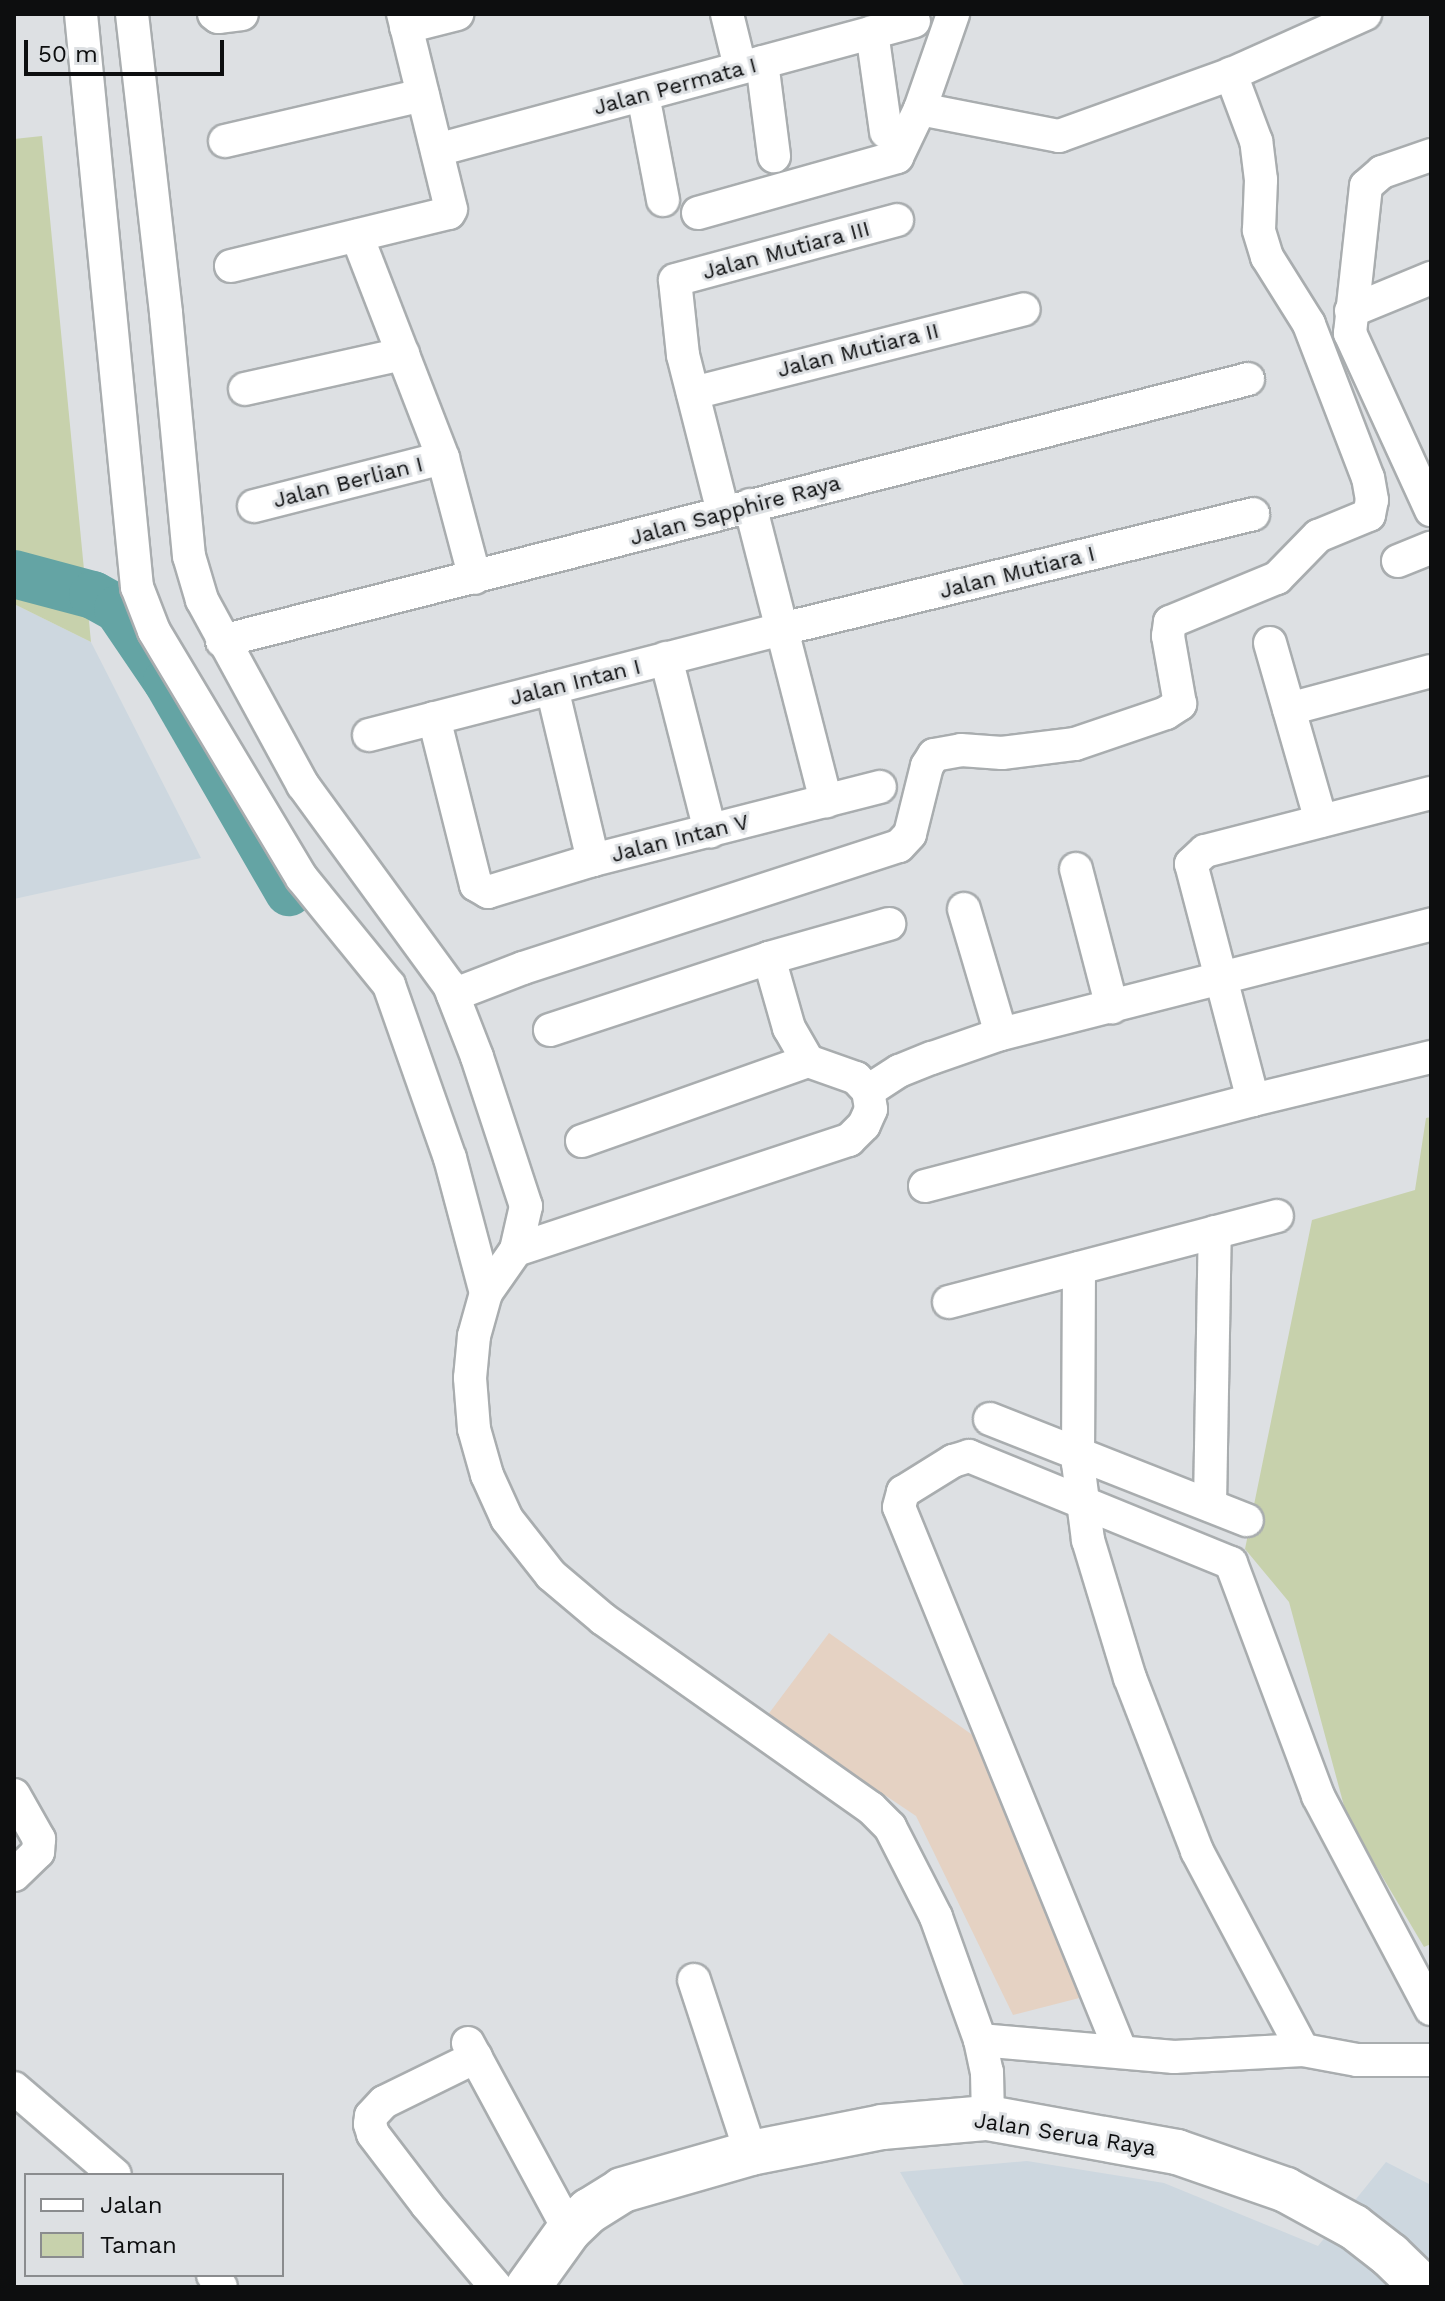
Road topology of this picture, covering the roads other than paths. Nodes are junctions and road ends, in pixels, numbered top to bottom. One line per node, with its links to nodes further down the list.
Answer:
1 (81, 14): 77 (street)
2 (132, 14): 43 (street)
3 (214, 14): 4 (street)
4 (242, 14)
5 (457, 14): 9 (street)
6 (727, 14): 12 (street)
7 (953, 14): 16 (street)
8 (1365, 14): 13 (street)
9 (404, 21): 14 (street)
10 (914, 21): 11 (street, Jalan Permata I)
11 (872, 32): 12 (street, Jalan Permata I); 17 (street)
12 (751, 64): 15 (street, Jalan Permata I); 21 (street)
13 (1231, 74): 16 (street); 63 (street)
14 (423, 95): 18 (street); 19 (street)
15 (643, 95): 19 (street, Jalan Permata I); 22 (street)
16 (920, 109): 23 (street)
17 (886, 132)
18 (225, 141)
19 (437, 150): 25 (street)
20 (1431, 155): 29 (street)
21 (774, 156)
22 (663, 200)
23 (698, 213)
24 (897, 220): 33 (street, Jalan Mutiara III)
25 (357, 236): 26 (street); 30 (street)
26 (231, 266)
27 (1431, 278): 29 (street)
28 (1024, 309): 33 (street, Jalan Mutiara II)
29 (1351, 311): 37 (street)
30 (403, 354): 32 (street); 34 (street)
31 (1248, 379): 36 (street, Jalan Sapphire Raya)
32 (245, 389)
33 (693, 393): 36 (street)
34 (443, 458): 35 (street, Jalan Berlian I); 41 (street)
35 (254, 506)
36 (737, 509): 41 (street, Jalan Sapphire Raya); 42 (street)
37 (1431, 510)
38 (1253, 514): 42 (street, Jalan Mutiara I)
39 (1431, 548): 40 (street)
40 (1398, 561)
41 (475, 578): 43 (street, Jalan Sapphire Raya)
42 (782, 629): 45 (street, Jalan Intan I); 53 (street)
43 (222, 641): 63 (street)
44 (1270, 643): 48 (street)
45 (666, 658): 47 (street, Jalan Intan I); 55 (street)
46 (1431, 671): 48 (street)
47 (552, 688): 49 (street, Jalan Intan I); 56 (street)
48 (1289, 709): 54 (street)
49 (434, 718): 50 (street, Jalan Intan I); 56 (street, Jalan Intan V)
50 (369, 735)
51 (880, 787): 53 (street, Jalan Intan V)
52 (1431, 793): 54 (street)
53 (826, 801): 55 (street, Jalan Intan V)
54 (1321, 821): 62 (street)
55 (710, 831): 56 (street, Jalan Intan V)
56 (593, 860)
57 (1076, 869): 64 (street)
58 (964, 909): 66 (street)
59 (889, 924): 61 (street)
60 (1431, 924): 62 (street)
61 (769, 958): 65 (street); 68 (street)
62 (1223, 979): 64 (street); 70 (street)
63 (453, 995): 75 (street)
64 (1112, 1007): 66 (street)
65 (550, 1030)
66 (1001, 1034): 69 (street)
67 (1431, 1057): 70 (street)
68 (808, 1061): 69 (street); 71 (street)
69 (868, 1091): 75 (street)
70 (1253, 1100): 72 (street)
71 (582, 1141)
72 (925, 1186)
73 (1277, 1216): 74 (street)
74 (1215, 1232): 76 (street); 81 (street)
75 (516, 1250): 77 (street)
76 (1079, 1268): 78 (street); 80 (street)
77 (486, 1293): 87 (street)
78 (949, 1302)
79 (990, 1419): 80 (street)
80 (1080, 1478): 81 (street); 86 (street); 88 (street); 89 (street)
81 (1210, 1505): 82 (street)
82 (1247, 1520)
83 (14, 1795): 84 (street)
84 (14, 1875)
85 (694, 1980): 93 (street)
86 (1431, 2009)
87 (980, 2040): 89 (street); 92 (street)
88 (1303, 2050): 89 (street); 90 (street)
89 (1121, 2052)
90 (1431, 2060)
91 (14, 2088): 94 (street)
92 (988, 2118): 93 (main road, Jalan Serua Raya); 98 (main road, Jalan Serua Raya)
93 (751, 2153): 95 (main road, Jalan Serua Raya)
94 (113, 2173)
95 (569, 2230): 96 (street); 97 (main road, Jalan Serua Raya)
96 (496, 2287)
97 (528, 2287)
98 (1423, 2287)

